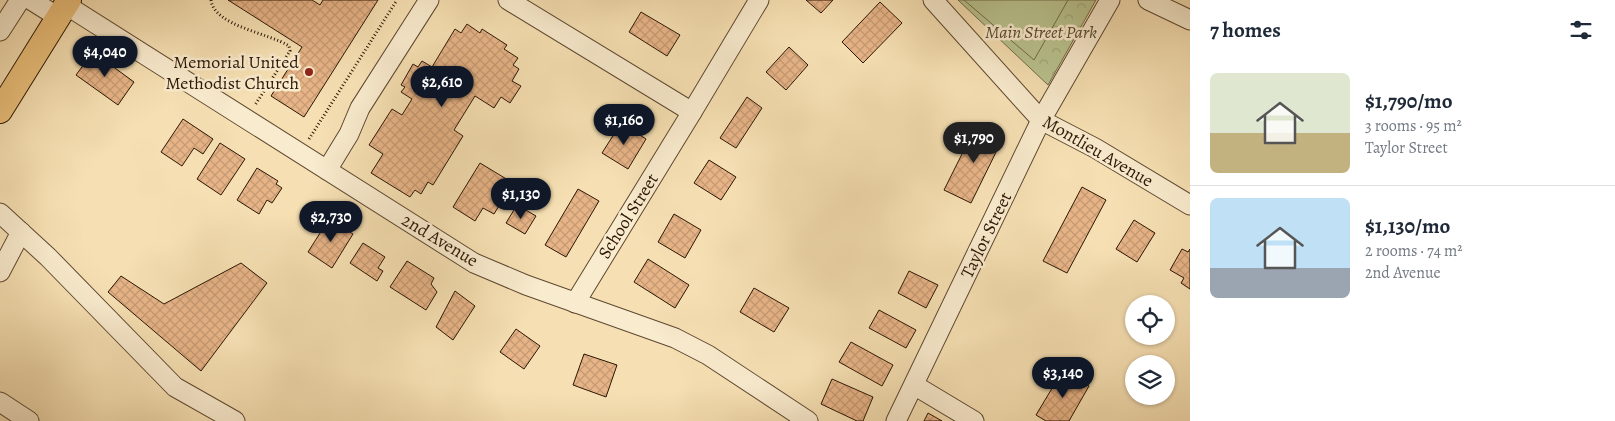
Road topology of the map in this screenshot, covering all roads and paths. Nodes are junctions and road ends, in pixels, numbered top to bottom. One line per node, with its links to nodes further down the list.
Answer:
1 (20, 0): 13 (street)
2 (31, 0): 11 (street, 2nd Avenue)
3 (211, 0): 16 (path)
4 (397, 0): 18 (path)
5 (429, 0): 19 (street)
6 (508, 0): 15 (street)
7 (759, 0): 15 (street, School Street)
8 (933, 0): 17 (street, Montlieu Avenue)
9 (1110, 0): 17 (street, Taylor Street)
10 (1148, 0): 12 (street)
11 (64, 7): 14 (main road); 16 (street, 2nd Avenue)
12 (1190, 20)
13 (0, 31)
14 (0, 111)
15 (692, 112): 24 (street, School Street)
16 (246, 119): 18 (street, 2nd Avenue)
17 (1041, 120): 20 (street, Montlieu Avenue); 25 (street, Taylor Street)
18 (301, 153): 19 (street, 2nd Avenue)
19 (327, 170): 24 (street, 2nd Avenue)
20 (1190, 205)
21 (0, 212): 22 (street)
22 (21, 232): 23 (street); 28 (street)
23 (0, 272)
24 (575, 303): 29 (street, 2nd Avenue)
25 (914, 385): 30 (street, Taylor Street); 31 (street)
26 (0, 402): 27 (street)
27 (29, 421)
28 (235, 421)
29 (808, 421)
30 (896, 421)
31 (974, 421)

